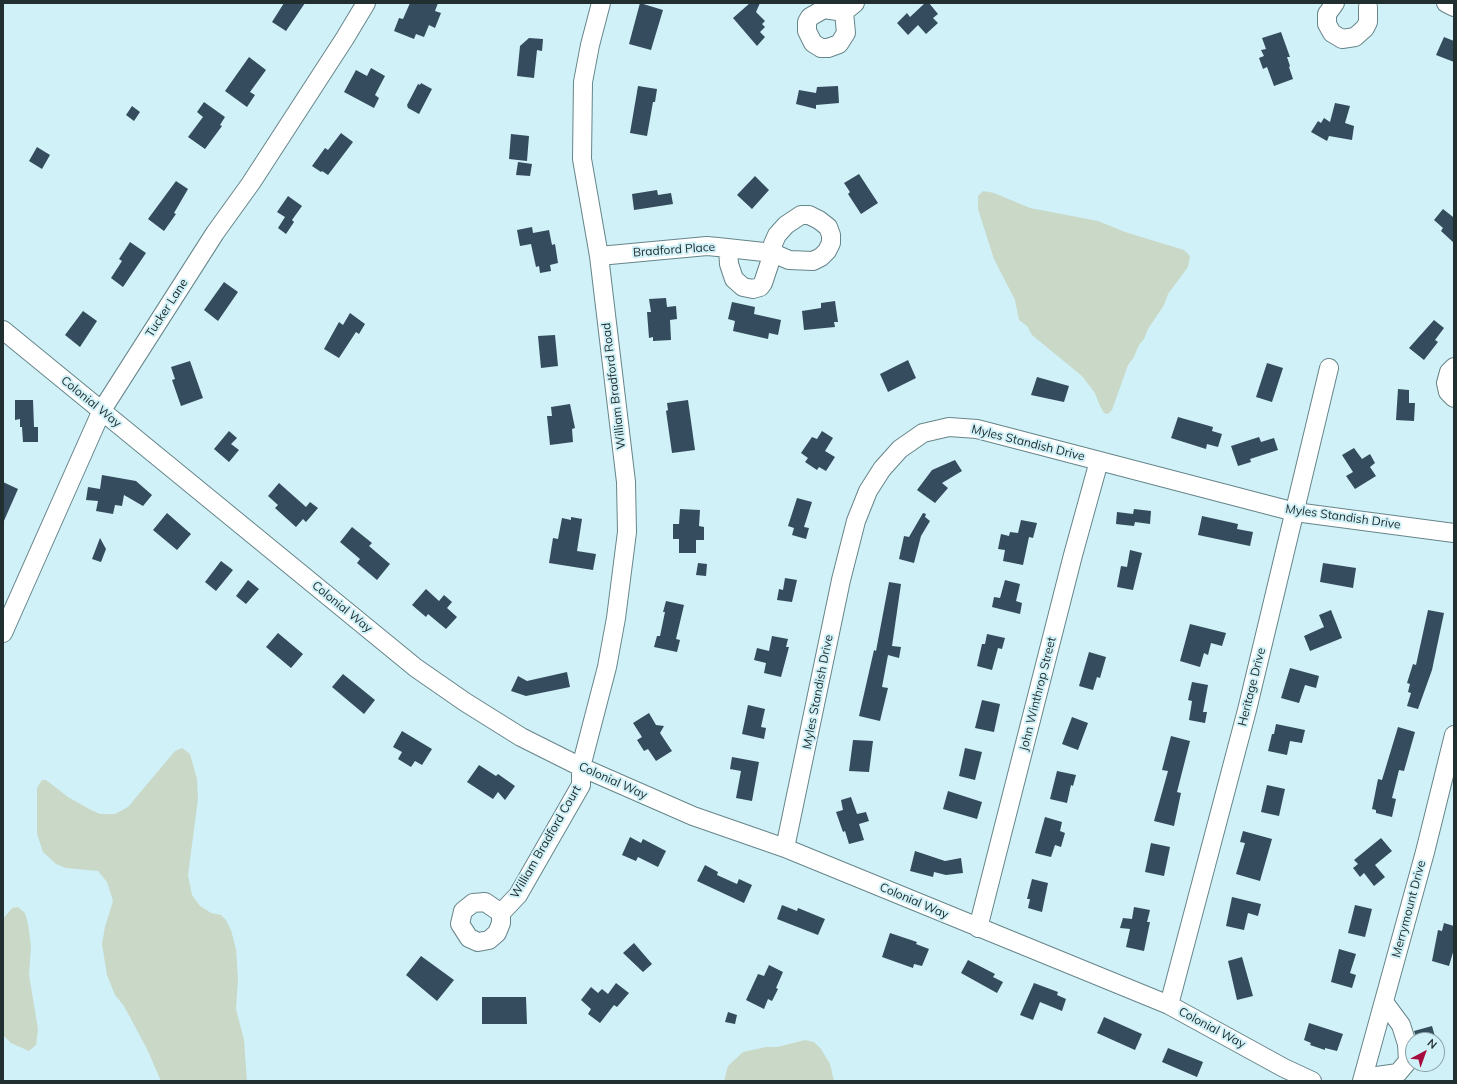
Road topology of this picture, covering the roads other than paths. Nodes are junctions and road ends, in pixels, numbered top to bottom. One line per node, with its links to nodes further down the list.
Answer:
1 (366, 3): 13 (street, Tucker Lane)
2 (601, 3): 8 (street, William Bradford Road)
3 (1335, 3): 5 (street)
4 (1446, 3): 6 (street)
5 (1371, 4)
6 (1454, 7)
7 (728, 248): 7 (street, Bradford Place); 8 (street, Bradford Place)
8 (599, 256): 19 (street, William Bradford Road)
9 (3, 330): 13 (street, Colonial Way)
10 (1454, 367): 12 (street)
11 (1329, 368): 15 (street, Heritage Drive)
12 (1454, 398)
13 (102, 410): 17 (street, Tucker Lane); 19 (street, Colonial Way)
14 (1099, 461): 15 (street, Myles Standish Drive); 20 (street, Myles Standish Drive); 22 (street, John Winthrop Street)
15 (1295, 512): 16 (street, Myles Standish Drive); 24 (street, Heritage Drive)
16 (1454, 533)
17 (3, 633)
18 (1454, 736): 23 (street, Merrymount Drive)
19 (581, 767): 20 (street, Colonial Way); 21 (street, William Bradford Court)
20 (785, 848): 22 (street, Colonial Way)
21 (501, 914)
22 (978, 928): 24 (street, Colonial Way)
23 (1384, 1002): 25 (street, Merrymount Drive); 25 (street)
24 (1169, 1005): 26 (street, Colonial Way)
25 (1363, 1079)
26 (1312, 1081)

